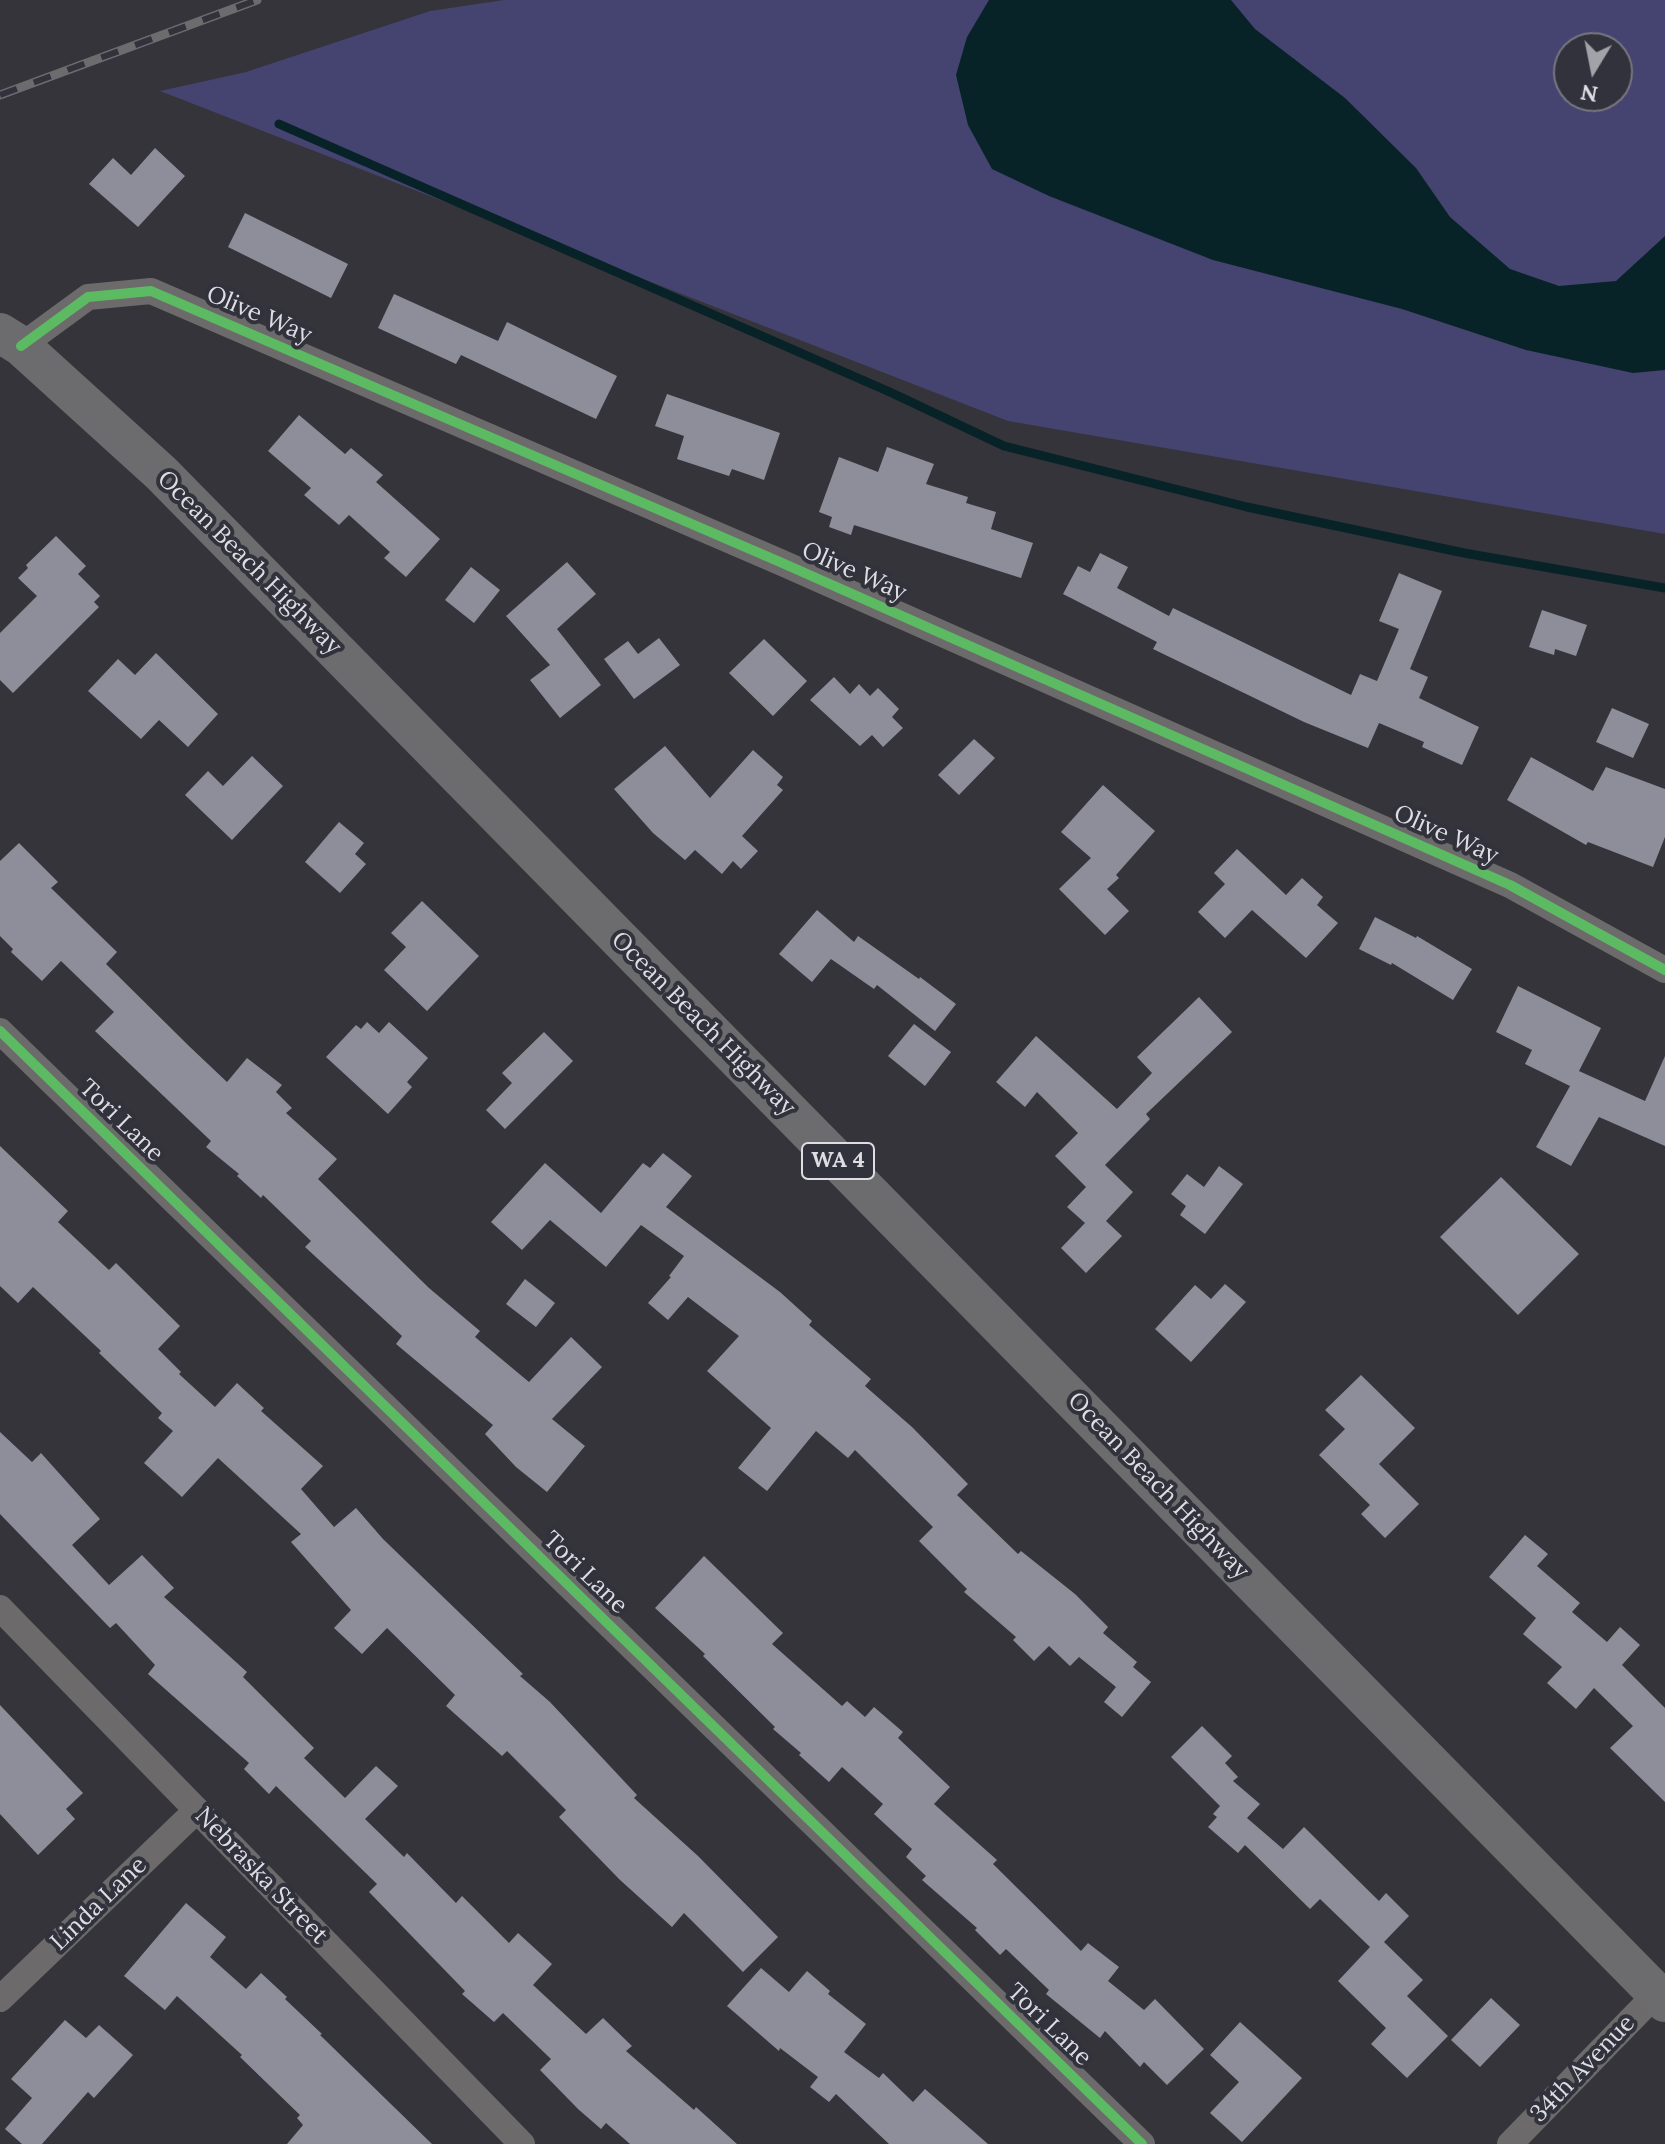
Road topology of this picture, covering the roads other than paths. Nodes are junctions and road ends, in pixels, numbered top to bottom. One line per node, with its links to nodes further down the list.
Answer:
1 (10, 340): 2 (street, Olive Way); 6 (main road, Ocean Beach Highway / WA 4)
2 (1665, 970)
3 (0, 1031): 9 (street, Tori Lane)
4 (0, 1608): 5 (street, Nebraska Street)
5 (197, 1810): 7 (street, Linda Lane); 8 (street, Nebraska Street)
6 (1661, 1998): 10 (street, 34th Avenue)
7 (0, 1999)
8 (522, 2144)
9 (1142, 2144)
10 (1510, 2144)

